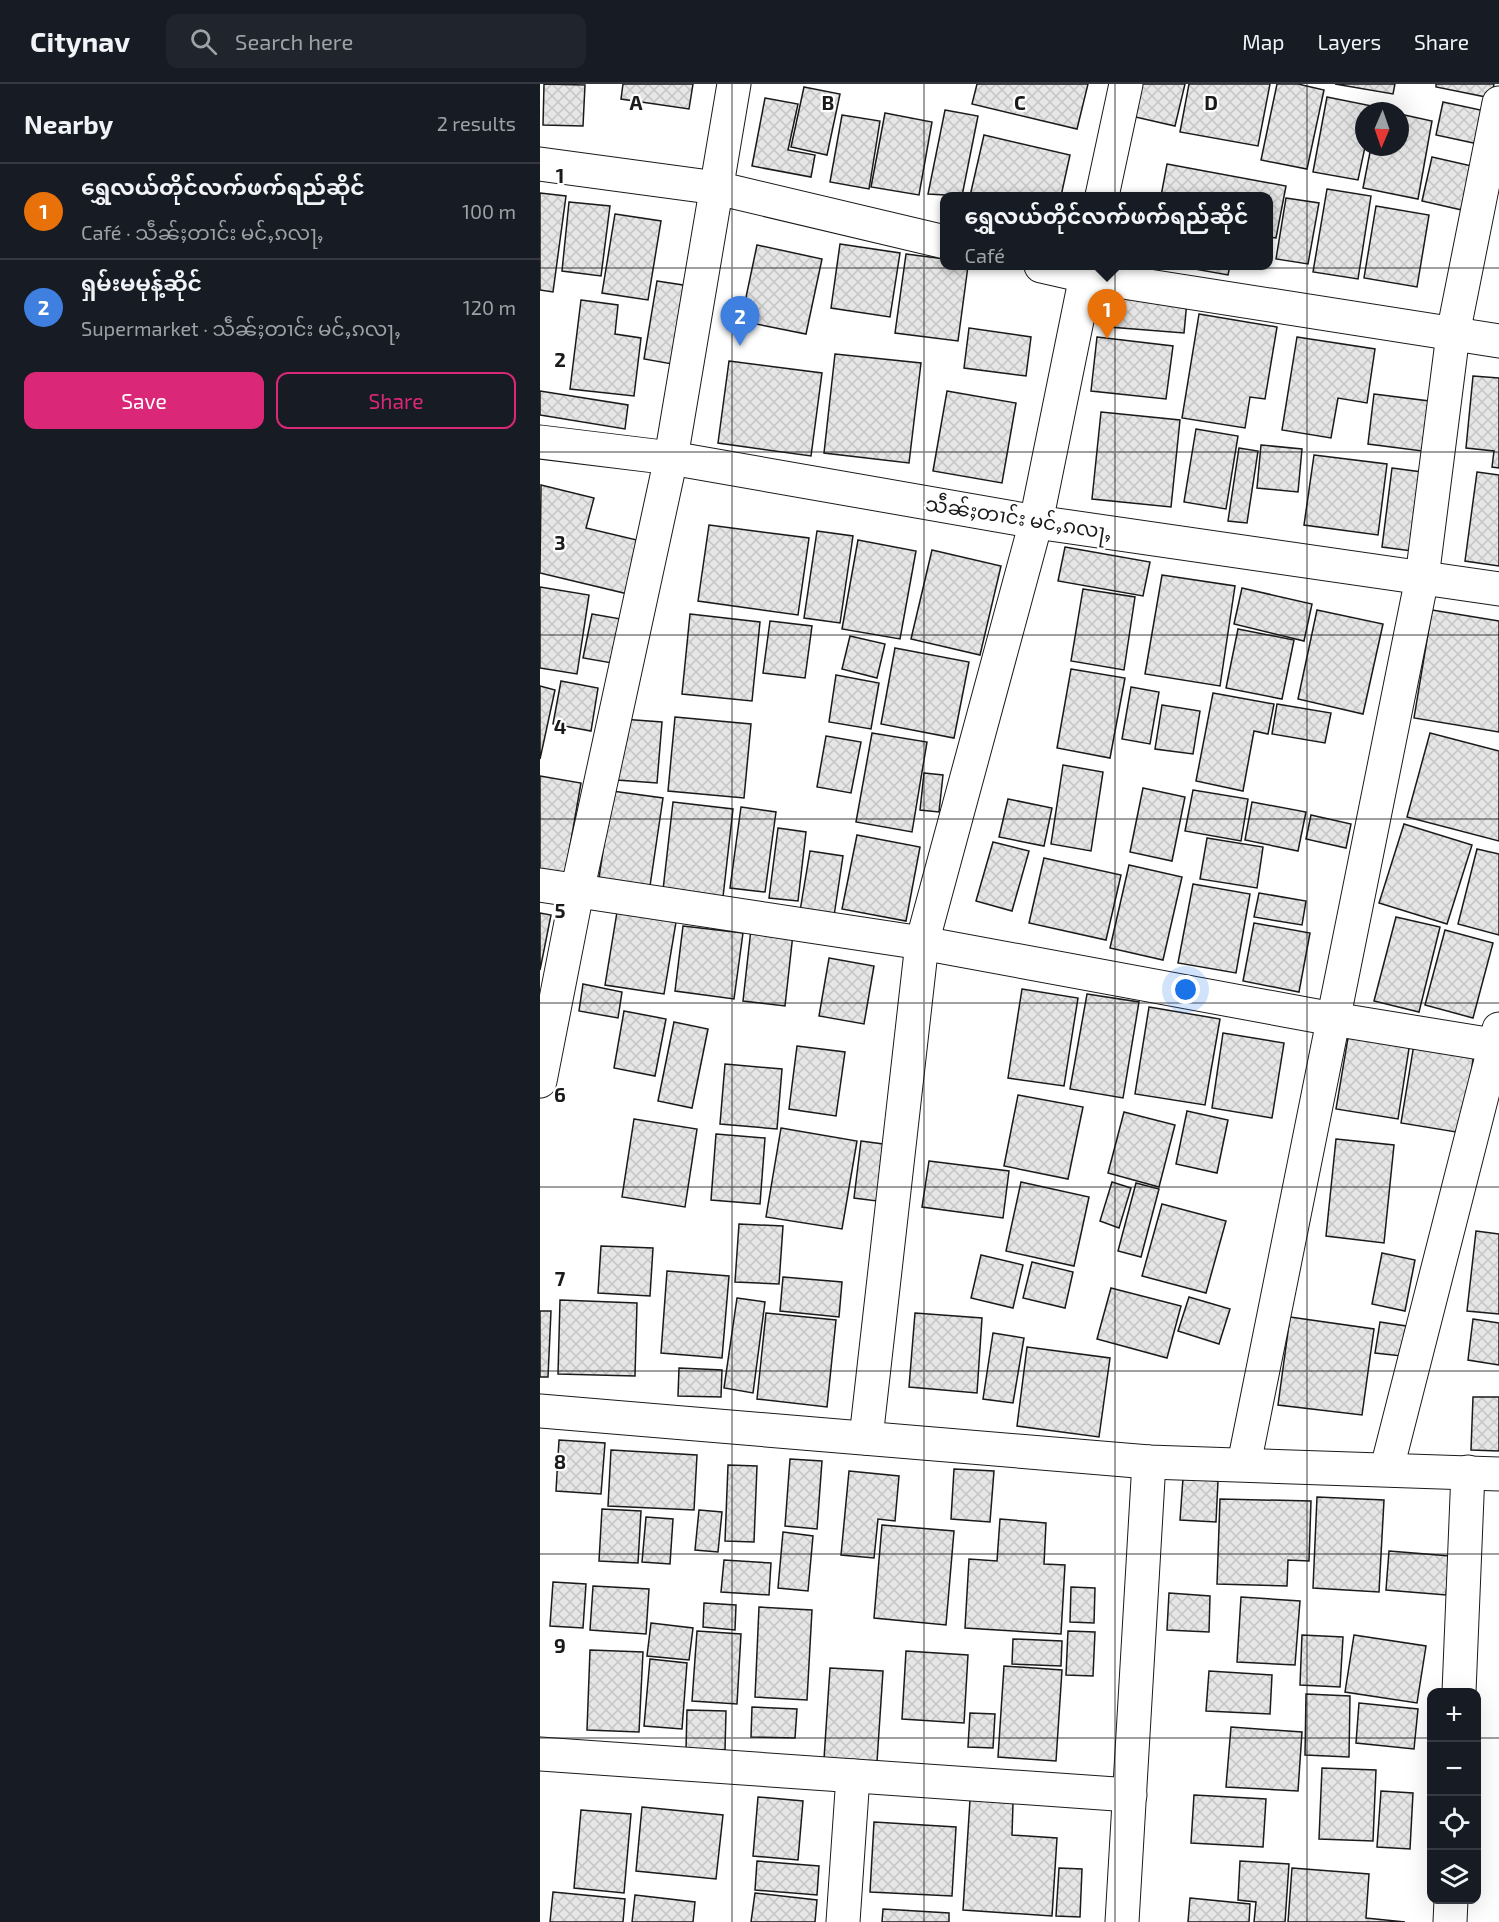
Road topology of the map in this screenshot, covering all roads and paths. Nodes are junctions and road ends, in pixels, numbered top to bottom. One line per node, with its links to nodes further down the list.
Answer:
1 (734, 84): 5 (street)
2 (1126, 84): 6 (street)
3 (1499, 103): 9 (street)
4 (540, 164): 5 (street)
5 (717, 188): 7 (street); 12 (street)
6 (1103, 192)
7 (940, 241)
8 (1087, 271): 9 (street); 13 (street)
9 (1453, 334): 10 (street); 14 (street)
10 (1499, 341)
11 (540, 442): 12 (street, သဵၼ်ႈတၢင်း မင်ႇၵလႃႇ)
12 (671, 458): 13 (street, သဵၼ်ႈတၢင်း မင်ႇၵလႃႇ); 17 (street)
13 (1036, 522): 14 (street, သဵၼ်ႈတၢင်း မင်ႇၵလႃႇ); 18 (street)
14 (1422, 578): 15 (street, သဵၼ်ႈတၢင်း မင်ႇၵလႃႇ); 19 (street)
15 (1499, 589)
16 (540, 885): 17 (street)
17 (577, 891): 18 (street); 21 (street)
18 (922, 943): 19 (street); 23 (street)
19 (1333, 1019): 20 (street); 25 (street)
20 (1498, 1040): 26 (street)
21 (540, 1081)
22 (540, 1415): 23 (street)
23 (866, 1438): 24 (street)
24 (1149, 1462): 25 (street); 31 (street)
25 (1244, 1464): 26 (street)
26 (1387, 1468): 27 (street)
27 (1483, 1473): 28 (street)
28 (1459, 1688)
29 (540, 1754): 30 (street)
30 (853, 1776): 31 (street); 33 (street)
31 (1130, 1794): 34 (street)
32 (1451, 1904): 35 (street)
33 (843, 1922)
34 (1122, 1922)
35 (1450, 1922)

